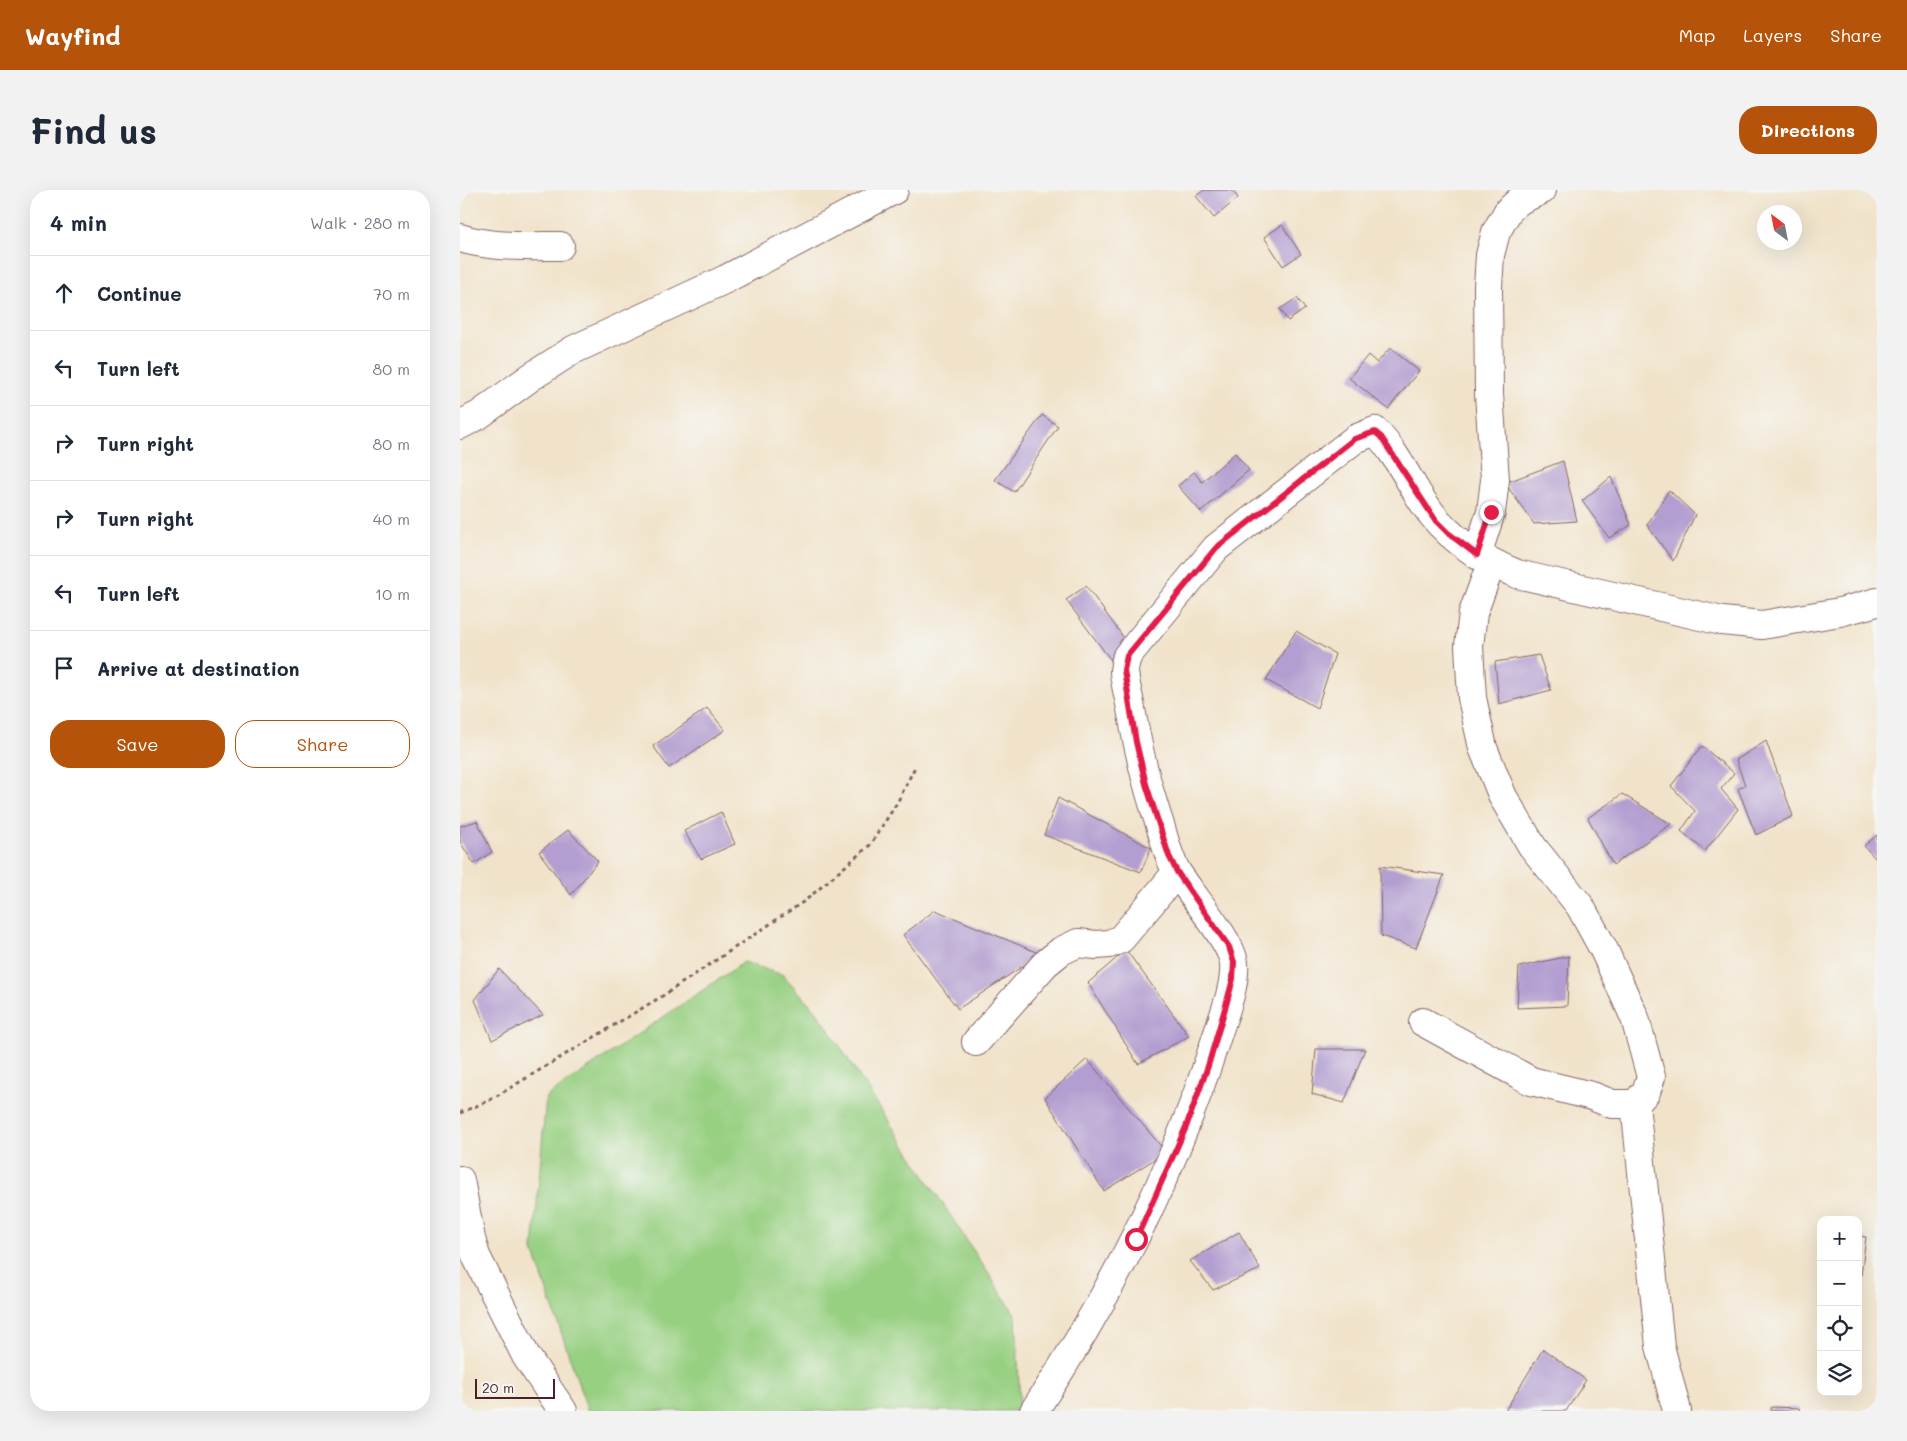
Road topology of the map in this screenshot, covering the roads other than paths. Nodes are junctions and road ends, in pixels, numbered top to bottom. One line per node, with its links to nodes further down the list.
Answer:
1 (894, 190): 5 (street)
2 (1542, 190): 6 (street)
3 (460, 238): 4 (street)
4 (560, 246)
5 (460, 426)
6 (1484, 559): 7 (street); 8 (street); 11 (street)
7 (1877, 602)
8 (1177, 872): 10 (street); 14 (street)
9 (1423, 1022): 11 (street)
10 (976, 1042)
11 (1635, 1104): 15 (street)
12 (460, 1180): 13 (street)
13 (563, 1411)
14 (1034, 1411)
15 (1677, 1411)

